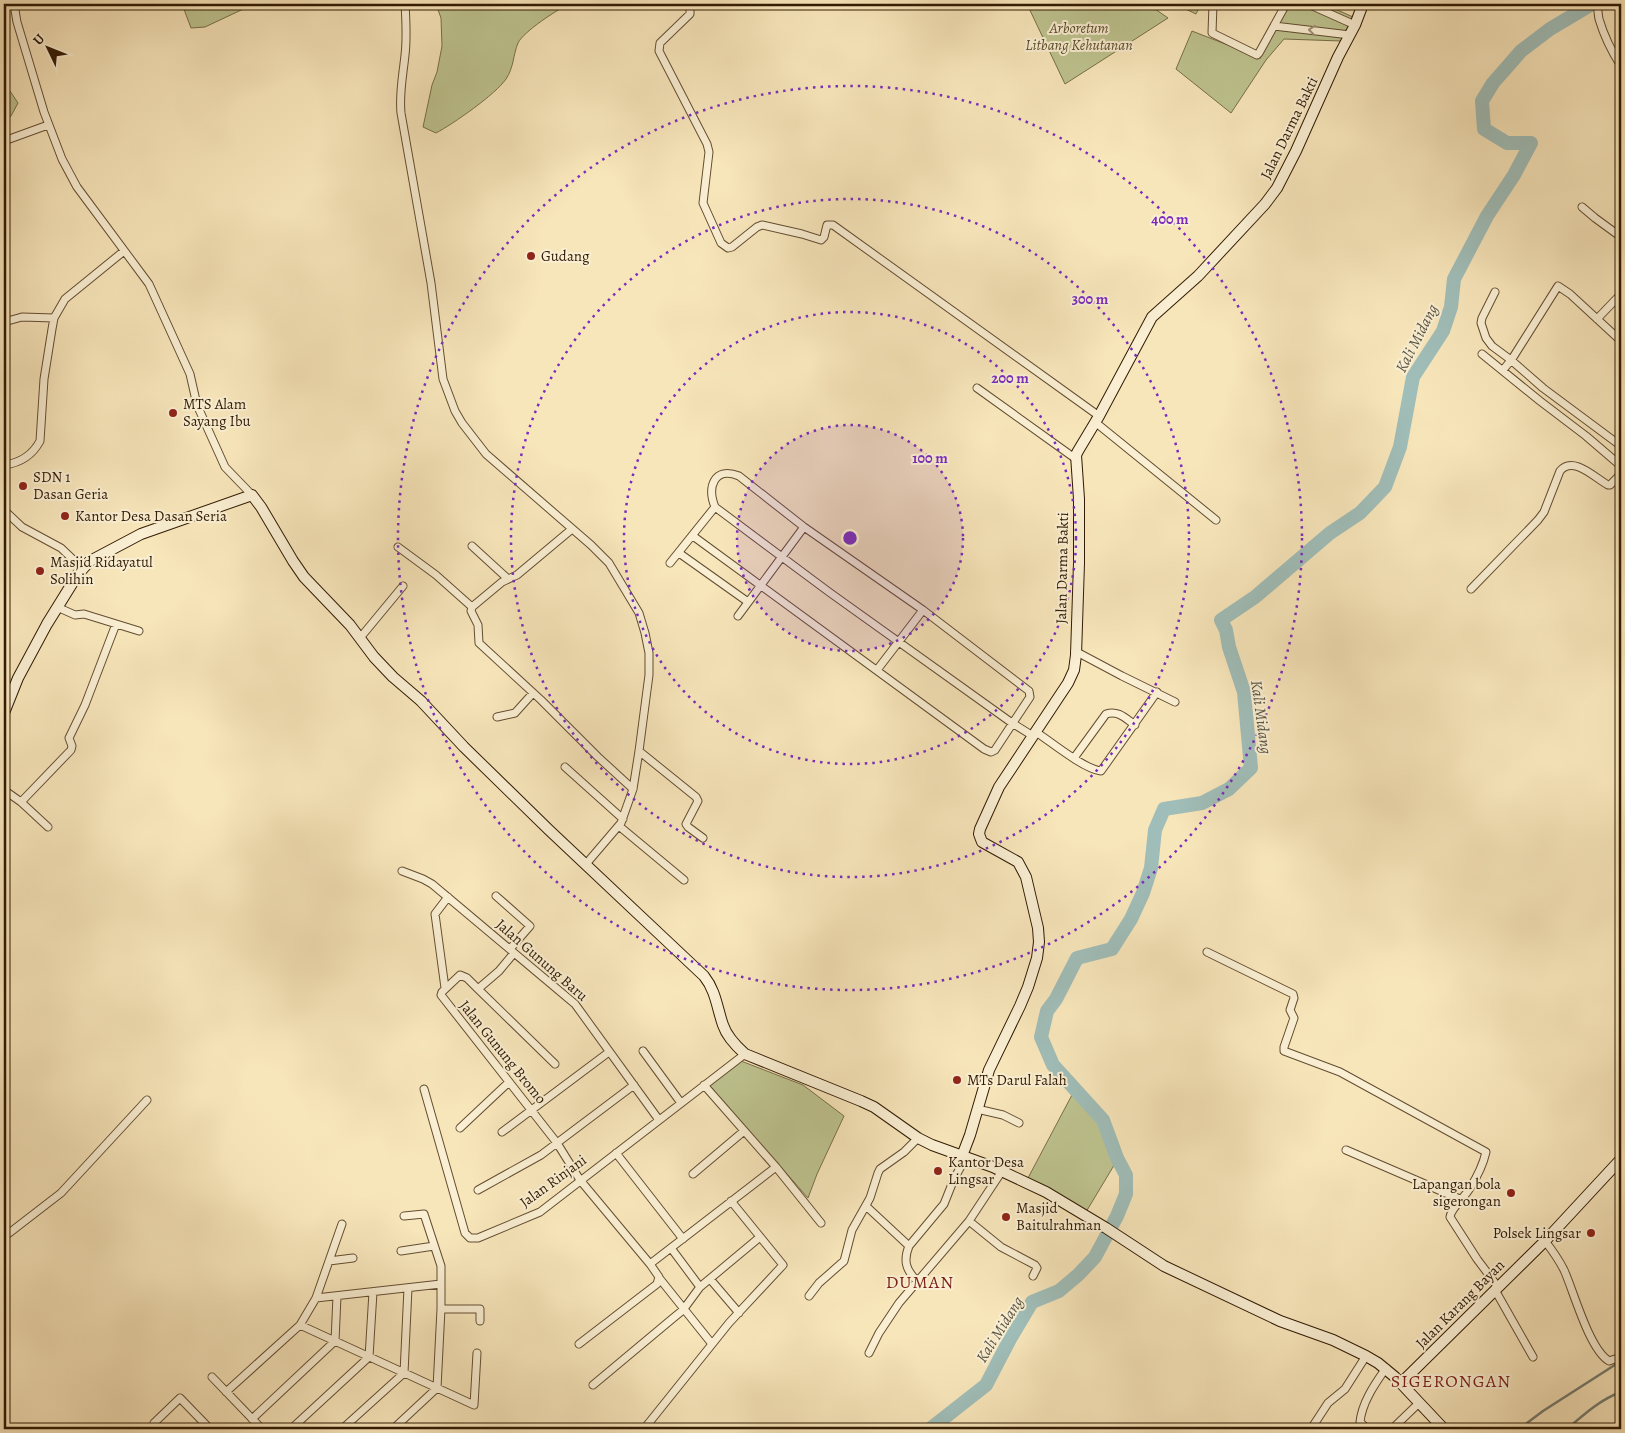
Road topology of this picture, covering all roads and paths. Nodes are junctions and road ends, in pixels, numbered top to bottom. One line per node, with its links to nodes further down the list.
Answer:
1 (14, 4): 13 (street)
2 (405, 4): 39 (street)
3 (687, 4): 28 (street)
4 (1212, 4): 10 (street)
5 (1286, 4): 10 (street)
6 (1308, 4): 9 (street)
7 (1363, 4): 9 (street, Jalan Darma Bakti)
8 (1597, 6): 12 (street)
9 (1355, 24): 11 (street, Jalan Darma Bakti)
10 (1274, 26): 11 (street, one-way to 10)
11 (1350, 35): 28 (street, Jalan Darma Bakti)
12 (1621, 66)
13 (48, 125): 14 (street); 17 (street)
14 (4, 141)
15 (1582, 207): 16 (street)
16 (1621, 237)
17 (124, 251): 20 (street); 34 (street)
18 (1495, 292): 25 (street)
19 (1621, 294): 21 (street)
20 (54, 318): 22 (street); 31 (street)
21 (1597, 319): 23 (street); 25 (street)
22 (4, 322)
23 (1621, 341)
24 (1482, 354): 26 (street)
25 (1511, 360): 26 (street); 29 (street)
26 (1503, 370): 32 (street)
27 (977, 388): 30 (street)
28 (1097, 419): 30 (street, Jalan Darma Bakti); 37 (street)
29 (1621, 446)
30 (1076, 459): 60 (street, Jalan Darma Bakti)
31 (4, 465)
32 (1621, 466)
33 (1621, 474): 50 (street)
34 (249, 496): 46 (street); 58 (street)
35 (716, 507): 38 (street); 40 (street); 44 (street)
36 (4, 510): 46 (street)
37 (1216, 520)
38 (804, 527): 44 (street); 54 (street)
39 (572, 529): 47 (street); 70 (street)
40 (693, 536): 43 (street); 48 (street)
41 (472, 546): 47 (street)
42 (398, 547): 53 (street)
43 (679, 553): 45 (street); 51 (street)
44 (782, 557): 48 (street); 59 (street)
45 (670, 563)
46 (82, 568): 52 (street)
47 (508, 578): 53 (street)
48 (761, 585): 51 (street); 61 (street)
49 (404, 586): 58 (street)
50 (1471, 589)
51 (748, 602): 55 (street)
52 (57, 607): 56 (street); 65 (street)
53 (472, 607): 62 (street)
54 (922, 610): 59 (street); 67 (street)
55 (738, 616)
56 (116, 624): 57 (street); 75 (street)
57 (139, 630)
58 (360, 638): 79 (street)
59 (898, 640): 61 (street); 67 (street)
60 (1075, 651): 63 (street); 69 (street, Jalan Darma Bakti)
61 (877, 670): 67 (street)
62 (533, 692): 66 (street); 73 (street)
63 (1157, 692): 64 (street); 68 (street)
64 (1175, 702)
65 (4, 713)
66 (497, 717)
67 (1012, 723): 69 (street)
68 (1135, 725): 71 (street); 71 (street)
69 (1034, 734): 71 (street); 98 (street, Jalan Darma Bakti)
70 (639, 751): 73 (street); 78 (street)
71 (1074, 758)
72 (565, 767): 76 (street)
73 (633, 789): 76 (street)
74 (4, 790): 75 (street)
75 (21, 802): 77 (street)
76 (621, 823): 79 (street); 81 (street)
77 (48, 827)
78 (703, 838)
79 (586, 864): 90 (street)
80 (402, 872): 83 (street, Jalan Gunung Baru)
81 (684, 880)
82 (496, 896): 84 (street)
83 (448, 897): 84 (street, Jalan Gunung Baru); 86 (street)
84 (512, 951): 87 (street); 89 (street, Jalan Gunung Baru)
85 (1207, 952): 116 (street)
86 (446, 988): 87 (street, Jalan Gunung Bromo); 92 (street, Jalan Gunung Bromo)
87 (478, 990): 91 (street)
88 (643, 1051): 97 (street)
89 (609, 1052): 93 (street, Jalan Gunung Baru); 99 (street)
90 (745, 1054): 94 (street, Jalan Rinjani); 105 (street)
91 (555, 1064)
92 (509, 1082): 99 (street, Jalan Gunung Bromo); 102 (street)
93 (634, 1085): 100 (street, Jalan Gunung Baru); 106 (street)
94 (704, 1086): 97 (street, Jalan Rinjani); 103 (street)
95 (424, 1089): 114 (street, Jalan Rinjani)
96 (147, 1100): 123 (street)
97 (681, 1103): 100 (street, Jalan Rinjani)
98 (977, 1109): 101 (street); 109 (street, Jalan Darma Bakti)
99 (532, 1110): 104 (street); 106 (street, Jalan Gunung Bromo)
100 (659, 1120): 108 (street, Jalan Rinjani)
101 (1019, 1123)
102 (460, 1128)
103 (744, 1131): 111 (street); 113 (street)
104 (502, 1132)
105 (918, 1138): 109 (street); 118 (street)
106 (557, 1143): 114 (street, Jalan Gunung Bromo); 115 (street)
107 (1346, 1150): 116 (street)
108 (616, 1153): 114 (street, Jalan Rinjani); 125 (street)
109 (964, 1157): 112 (street); 128 (street, Jalan Darma Bakti)
110 (1619, 1166): 126 (street, Jalan Karang Bayan)
111 (776, 1167): 117 (street); 121 (street)
112 (1002, 1171): 120 (street); 156 (street)
113 (693, 1174)
114 (580, 1180): 133 (street, Jalan Gunung Bromo)
115 (478, 1190)
116 (1462, 1200): 141 (street)
117 (731, 1202): 124 (street); 125 (street)
118 (866, 1206): 128 (street); 144 (street)
119 (404, 1216): 127 (street)
120 (969, 1221): 134 (street); 137 (street)
121 (821, 1223)
122 (342, 1224): 132 (street)
123 (4, 1237)
124 (760, 1237): 135 (street); 148 (street)
125 (683, 1239): 129 (street)
126 (1545, 1241): 141 (street, Jalan Karang Bayan); 159 (street)
127 (434, 1246): 130 (street); 138 (street)
128 (909, 1246): 137 (street)
129 (671, 1248): 133 (street); 139 (street)
130 (401, 1251)
131 (353, 1258): 132 (street)
132 (329, 1261): 145 (street)
133 (650, 1264): 136 (street, Jalan Gunung Bromo)
134 (1033, 1276)
135 (710, 1279): 139 (street); 148 (street)
136 (660, 1280): 147 (street, Jalan Gunung Bromo); 152 (street)
137 (917, 1281): 154 (street)
138 (441, 1284): 140 (street); 146 (street)
139 (700, 1287): 147 (street)
140 (408, 1288): 142 (street); 161 (street)
141 (1496, 1288): 158 (street); 163 (street, Jalan Karang Bayan)
142 (373, 1292): 143 (street); 157 (street)
143 (337, 1296): 145 (street); 151 (street)
144 (809, 1296)
145 (316, 1298): 150 (street)
146 (441, 1308): 149 (street); 165 (street)
147 (683, 1310): 153 (street, Jalan Gunung Bromo); 164 (street)
148 (739, 1313): 153 (street)
149 (480, 1321)
150 (300, 1325): 151 (street); 166 (street)
151 (335, 1341): 157 (street); 168 (street)
152 (579, 1344)
153 (712, 1344): 175 (street)
154 (870, 1353)
155 (478, 1354): 165 (street)
156 (1366, 1356): 160 (street); 176 (street)
157 (369, 1357): 161 (street); 172 (street)
158 (1533, 1357)
159 (1621, 1357)
160 (1386, 1368): 163 (street); 177 (street)
161 (404, 1373): 165 (street); 173 (street)
162 (212, 1377): 166 (street)
163 (1401, 1383): 167 (street)
164 (593, 1385)
165 (436, 1388): 174 (street)
166 (226, 1392): 168 (street)
167 (1419, 1403): 178 (street); 179 (street)
168 (252, 1419): 171 (street)
169 (160, 1429): 170 (street)
170 (210, 1429)
171 (262, 1429)
172 (291, 1429)
173 (342, 1429)
174 (393, 1429)
175 (644, 1429)
176 (1311, 1429)
177 (1367, 1429)
178 (1392, 1429)
179 (1444, 1429)

